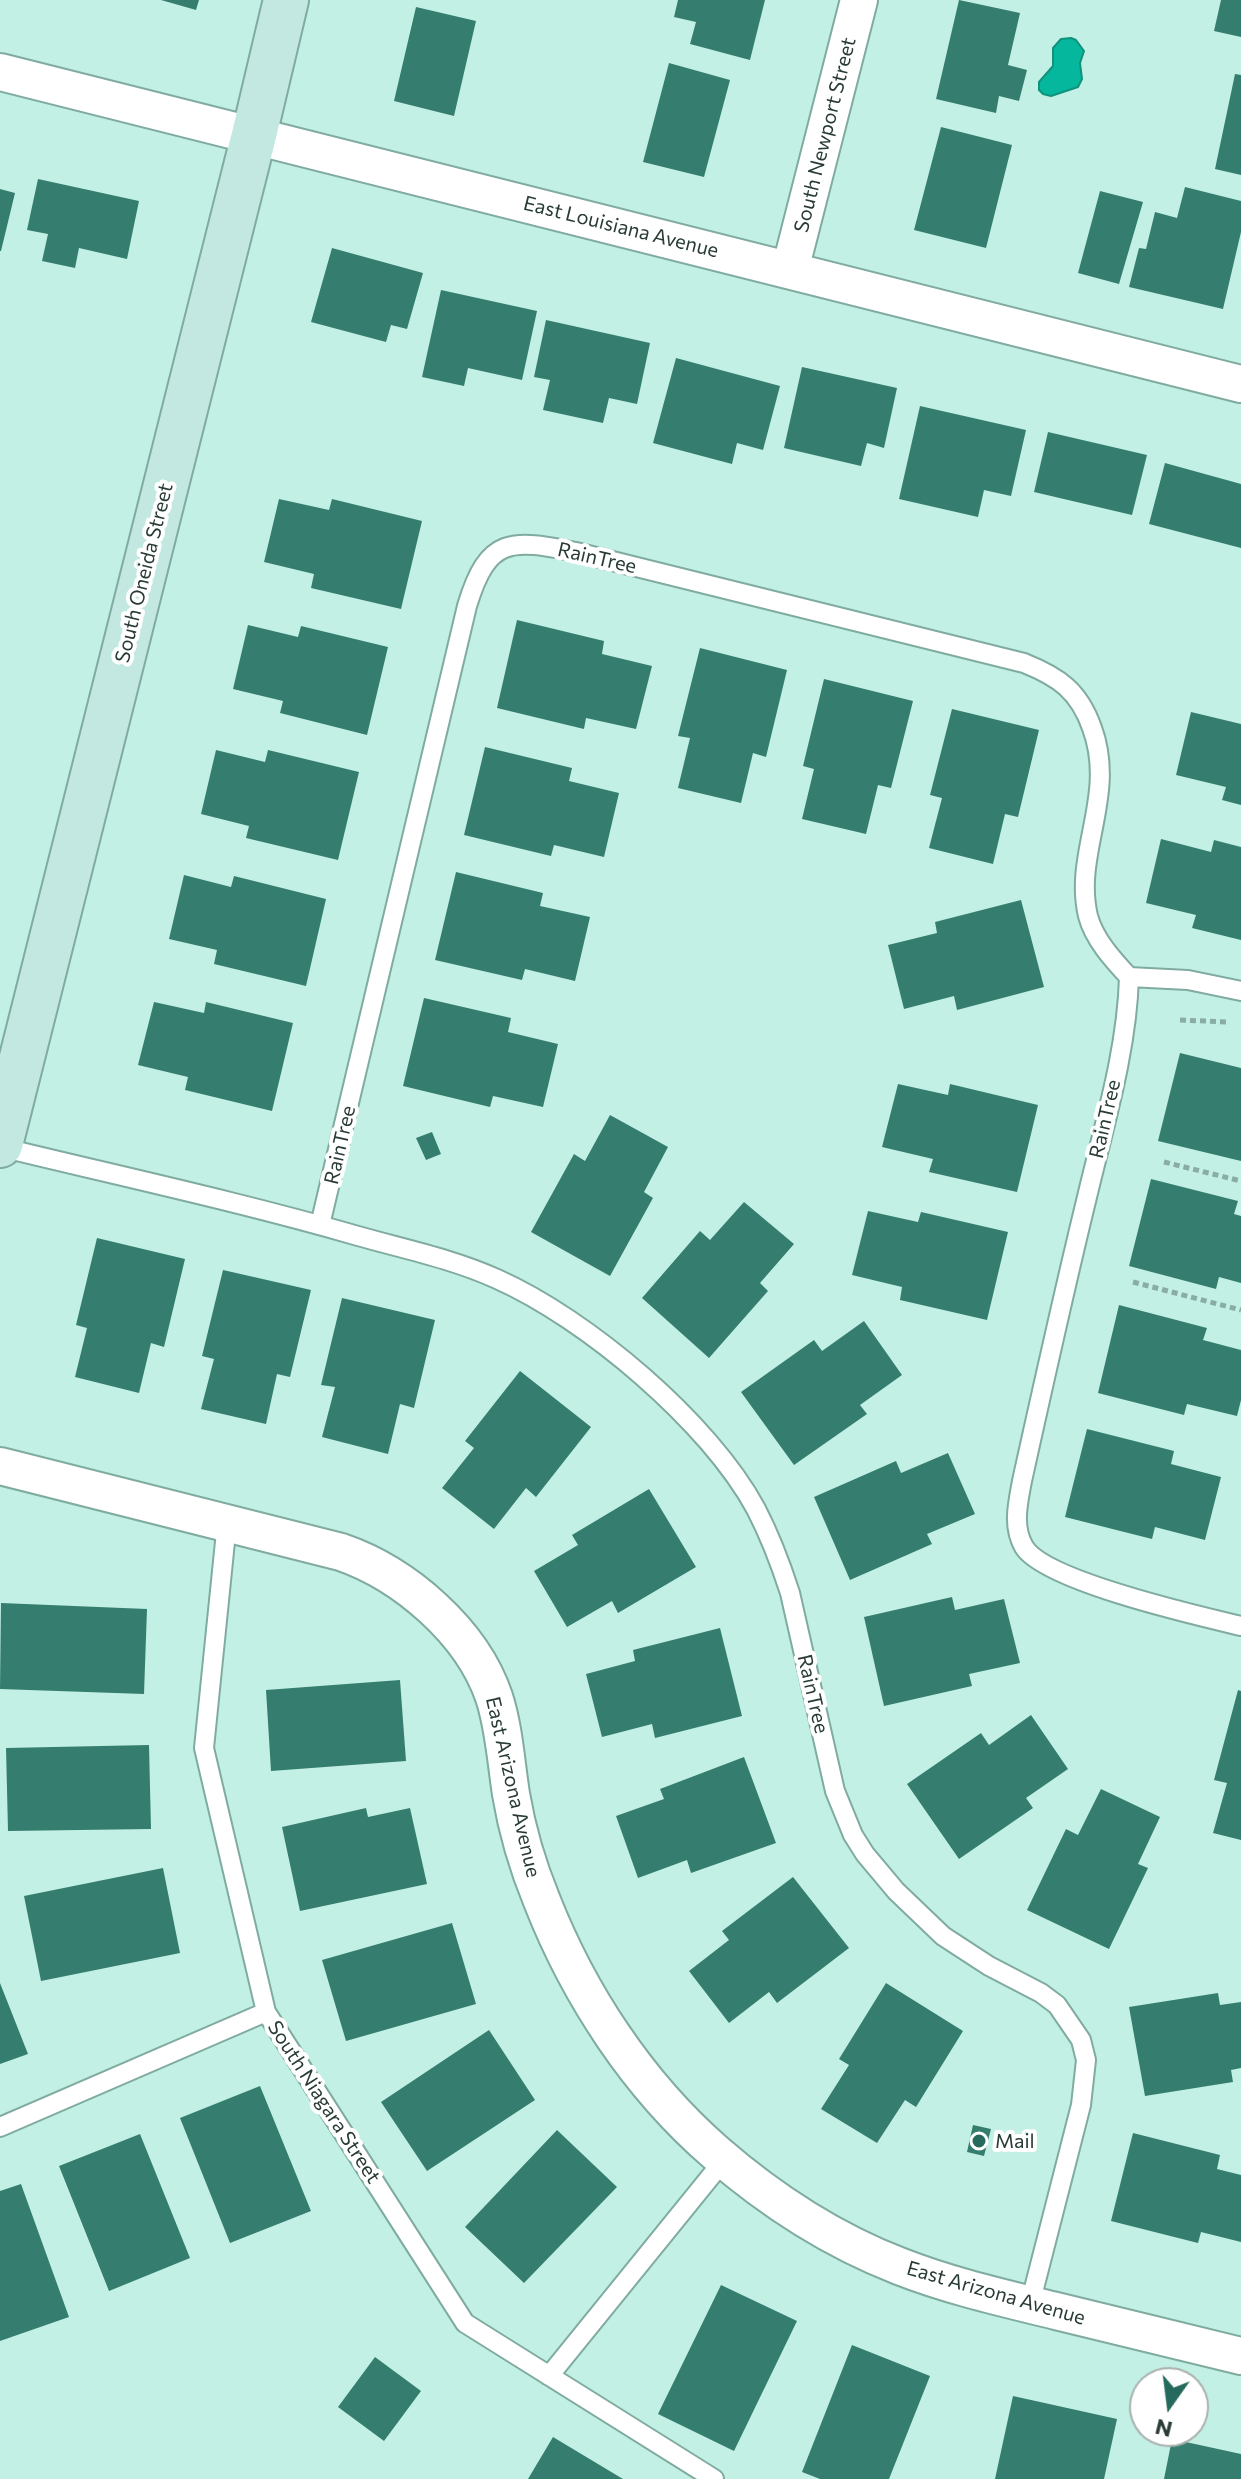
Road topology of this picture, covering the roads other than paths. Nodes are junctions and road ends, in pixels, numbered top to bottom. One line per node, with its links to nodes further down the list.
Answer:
1 (286, 0): 4 (street, South Oneida Street)
2 (859, 0): 5 (street, South Newport Street)
3 (0, 72): 4 (street, East Louisiana Avenue)
4 (254, 135): 5 (street, East Louisiana Avenue); 9 (street, South Oneida Street)
5 (790, 270): 6 (street, East Louisiana Avenue)
6 (1241, 384)
7 (1129, 977): 8 (lane); 10 (lane, RainTree); 13 (lane, RainTree)
8 (1241, 991)
9 (0, 1146): 10 (lane, RainTree)
10 (320, 1225): 17 (lane, RainTree)
11 (0, 1466): 12 (street, East Arizona Avenue)
12 (227, 1522): 14 (lane, South Niagara Street); 16 (street, East Arizona Avenue)
13 (1241, 1626)
14 (266, 2012): 15 (lane); 19 (lane, South Niagara Street)
15 (0, 2127)
16 (724, 2160): 17 (street, East Arizona Avenue); 19 (lane)
17 (1030, 2304): 18 (street, East Arizona Avenue)
18 (1241, 2356)
19 (549, 2376): 20 (lane, South Niagara Street)
20 (714, 2479)

